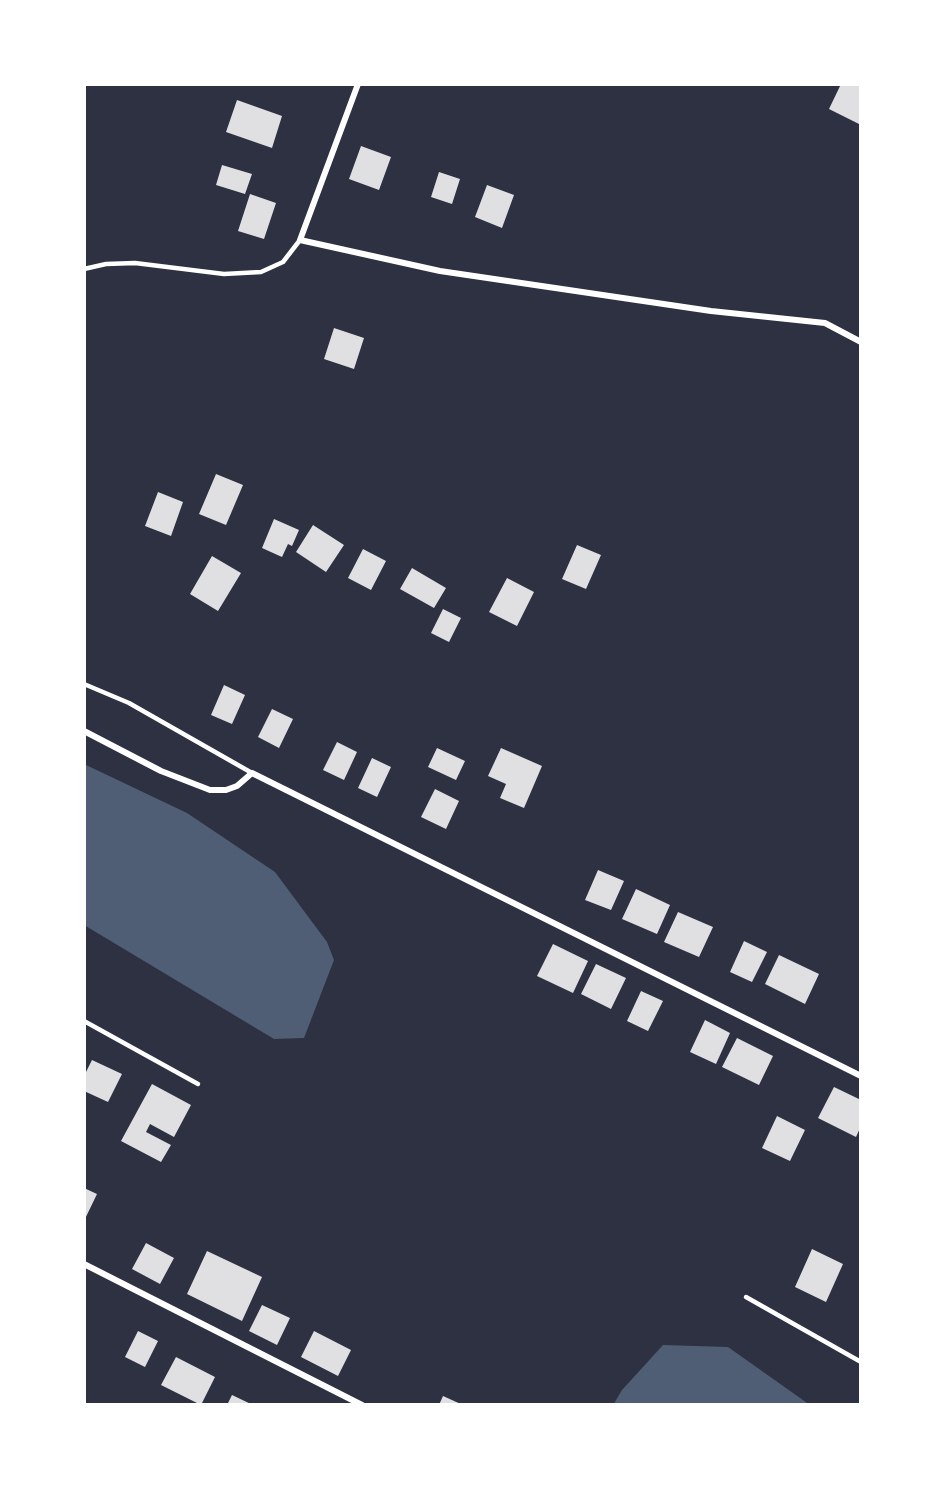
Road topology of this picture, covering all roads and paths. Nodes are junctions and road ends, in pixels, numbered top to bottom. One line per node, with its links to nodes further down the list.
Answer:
1 (358, 84): 2 (street)
2 (300, 240): 3 (lane); 4 (street)
3 (84, 269)
4 (861, 342)
5 (84, 684): 7 (lane)
6 (84, 731): 7 (street)
7 (252, 773): 9 (street)
8 (84, 1021): 10 (lane)
9 (861, 1076)
10 (198, 1084)
11 (84, 1264): 14 (street)
12 (746, 1297): 13 (lane)
13 (861, 1362)
14 (362, 1405)

